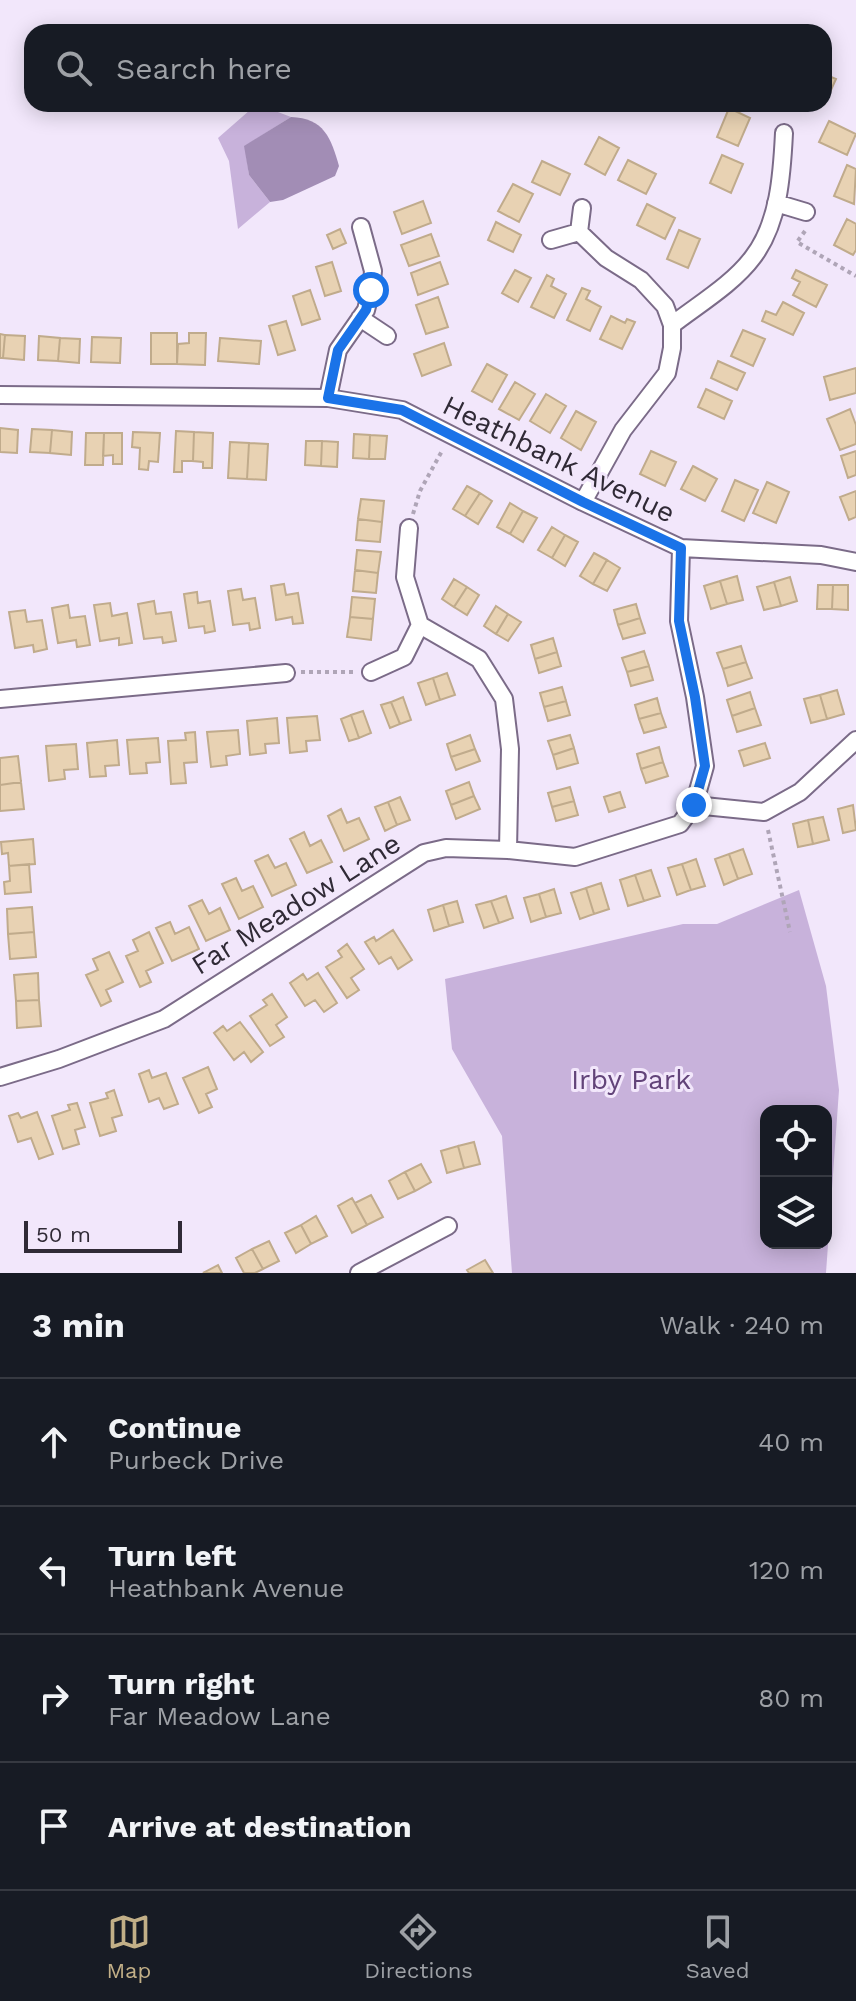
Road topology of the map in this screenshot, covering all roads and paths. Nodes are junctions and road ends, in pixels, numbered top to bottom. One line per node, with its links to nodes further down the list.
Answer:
1 (784, 133): 2 (street)
2 (776, 203): 4 (street); 10 (street)
3 (582, 208): 6 (street)
4 (806, 212): 8 (path)
5 (361, 227): 9 (street)
6 (579, 232): 7 (street); 10 (street)
7 (551, 240)
8 (856, 276)
9 (360, 318): 11 (street); 13 (street)
10 (672, 325): 15 (street)
11 (387, 336)
12 (0, 395): 13 (street, Heathbank Avenue)
13 (328, 398): 14 (street, Heathbank Avenue)
14 (450, 435): 15 (street, Heathbank Avenue); 16 (path)
15 (583, 502): 17 (street, Heathbank Avenue)
16 (409, 528): 19 (street)
17 (681, 548): 18 (street, Heathbank Avenue); 24 (street)
18 (856, 562)
19 (420, 625): 20 (street); 26 (street)
20 (371, 672): 21 (path)
21 (286, 673): 22 (street)
22 (0, 699)
23 (856, 740): 25 (street)
24 (694, 805): 25 (street); 26 (street, Far Meadow Lane)
25 (764, 812): 27 (path)
26 (508, 850): 28 (street, Far Meadow Lane)
27 (790, 932)
28 (0, 1077)
29 (448, 1226): 30 (street)
30 (359, 1273)

